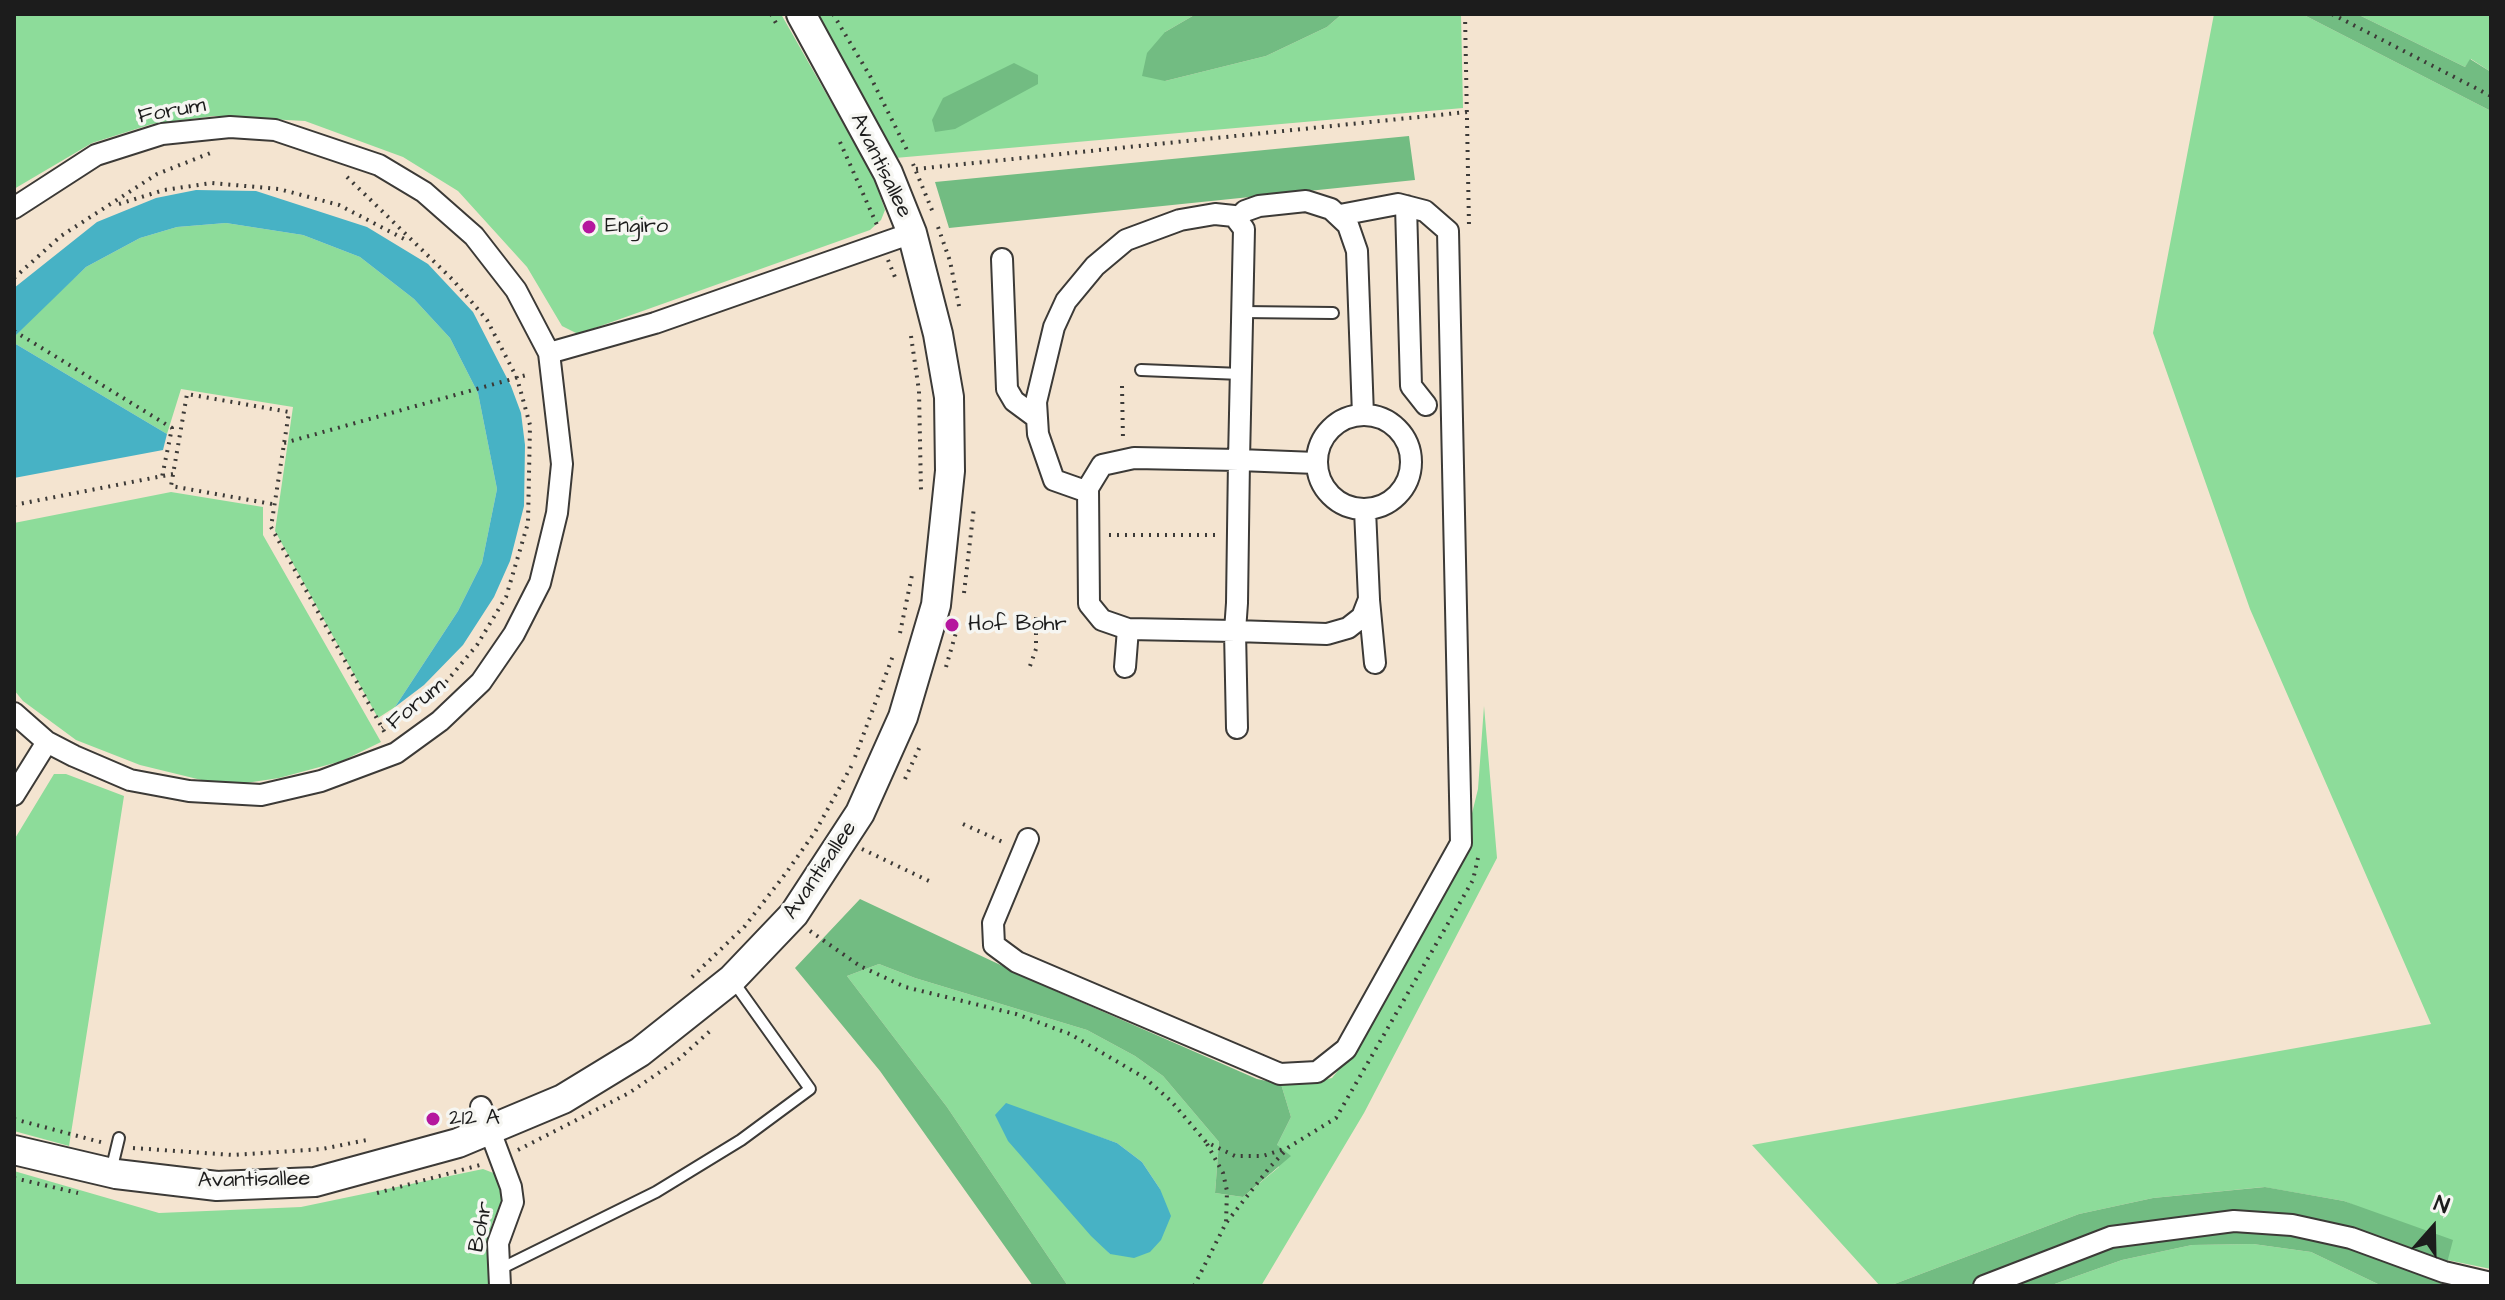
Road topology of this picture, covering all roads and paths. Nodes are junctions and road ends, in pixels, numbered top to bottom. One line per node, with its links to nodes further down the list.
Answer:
1 (771, 14): 5 (path)
2 (833, 14): 10 (path)
3 (1465, 14): 7 (path)
4 (2332, 14): 6 (path)
5 (790, 21): 12 (street, Avantisallee)
6 (2491, 96)
7 (1467, 112): 10 (path); 19 (path)
8 (836, 132): 21 (path)
9 (215, 151): 13 (path)
10 (916, 169): 12 (path); 27 (path)
11 (341, 172): 20 (path)
12 (888, 173): 18 (street, Avantisallee)
13 (113, 206): 20 (path); 23 (path)
14 (1406, 206): 16 (street); 35 (street); 36 (street)
15 (14, 208): 30 (street, Forum)
16 (1340, 215): 17 (street); 37 (street)
17 (1237, 219): 25 (street); 38 (street)
18 (912, 233): 21 (street); 78 (street, Avantisallee)
19 (1469, 239)
20 (412, 243): 33 (path)
21 (884, 244): 24 (path); 30 (street)
22 (1002, 259): 38 (street)
23 (14, 278)
24 (900, 290)
25 (1242, 312): 26 (lane); 32 (street)
26 (1333, 313)
27 (962, 322)
28 (14, 331): 45 (path)
29 (910, 332): 47 (path)
30 (549, 353): 72 (street, Forum)
31 (1141, 370): 32 (lane)
32 (1241, 374): 42 (street)
33 (517, 378): 40 (path); 68 (path)
34 (1122, 386): 41 (path)
35 (1451, 404): 36 (street); 77 (street)
36 (1426, 405): 39 (street)
37 (1363, 415): 39 (street); 43 (street)
38 (1037, 418): 46 (street)
39 (1401, 433): 51 (street)
40 (283, 444): 44 (path); 49 (path)
41 (1123, 459): 42 (street); 46 (street)
42 (1239, 460): 43 (street); 52 (street)
43 (1316, 463): 51 (street)
44 (173, 474): 45 (path); 49 (path)
45 (162, 477): 50 (path)
46 (1088, 492): 53 (street)
47 (921, 497)
48 (974, 499): 55 (path)
49 (272, 504): 68 (path)
50 (14, 505)
51 (1365, 510): 56 (street)
52 (1238, 536): 53 (path); 61 (street)
53 (1086, 555): 60 (street)
54 (913, 569): 85 (path)
55 (963, 598)
56 (1369, 599): 59 (street); 62 (street)
57 (1036, 611): 64 (path)
58 (958, 624): 66 (path)
59 (1348, 628): 61 (street); 62 (street)
60 (1128, 629): 61 (street); 65 (street)
61 (1235, 631): 69 (street)
62 (1374, 640): 63 (street)
63 (1375, 663)
64 (1030, 666)
65 (1125, 667)
66 (942, 680)
67 (14, 713): 71 (street, Forum)
68 (382, 728): 72 (path)
69 (1237, 728)
70 (923, 737): 73 (path)
71 (47, 742): 72 (street, Forum); 74 (street)
72 (396, 753)
73 (902, 784)
74 (14, 795)
75 (963, 824): 79 (path)
76 (873, 838): 78 (path)
77 (1028, 839)
78 (854, 844): 81 (path); 86 (street, Avantisallee)
79 (1003, 855)
80 (1479, 855): 92 (path)
81 (929, 881)
82 (817, 921): 83 (path)
83 (810, 931): 84 (path); 91 (path)
84 (800, 942)
85 (691, 978)
86 (732, 979): 89 (street, Avantisallee); 99 (lane)
87 (713, 1028): 89 (path)
88 (14, 1119): 94 (path)
89 (491, 1132): 94 (street, Avantisallee); 97 (path); 99 (street, Bohr)
90 (367, 1140): 94 (path)
91 (1206, 1142): 92 (path); 98 (path)
92 (1289, 1147): 98 (path)
93 (14, 1150): 94 (street, Avantisallee)
94 (115, 1152)
95 (14, 1178): 96 (path)
96 (89, 1195)
97 (364, 1195)
98 (1226, 1223): 101 (path)
99 (499, 1278)
100 (2491, 1283): 102 (street)
101 (1194, 1286)
102 (1984, 1286)

